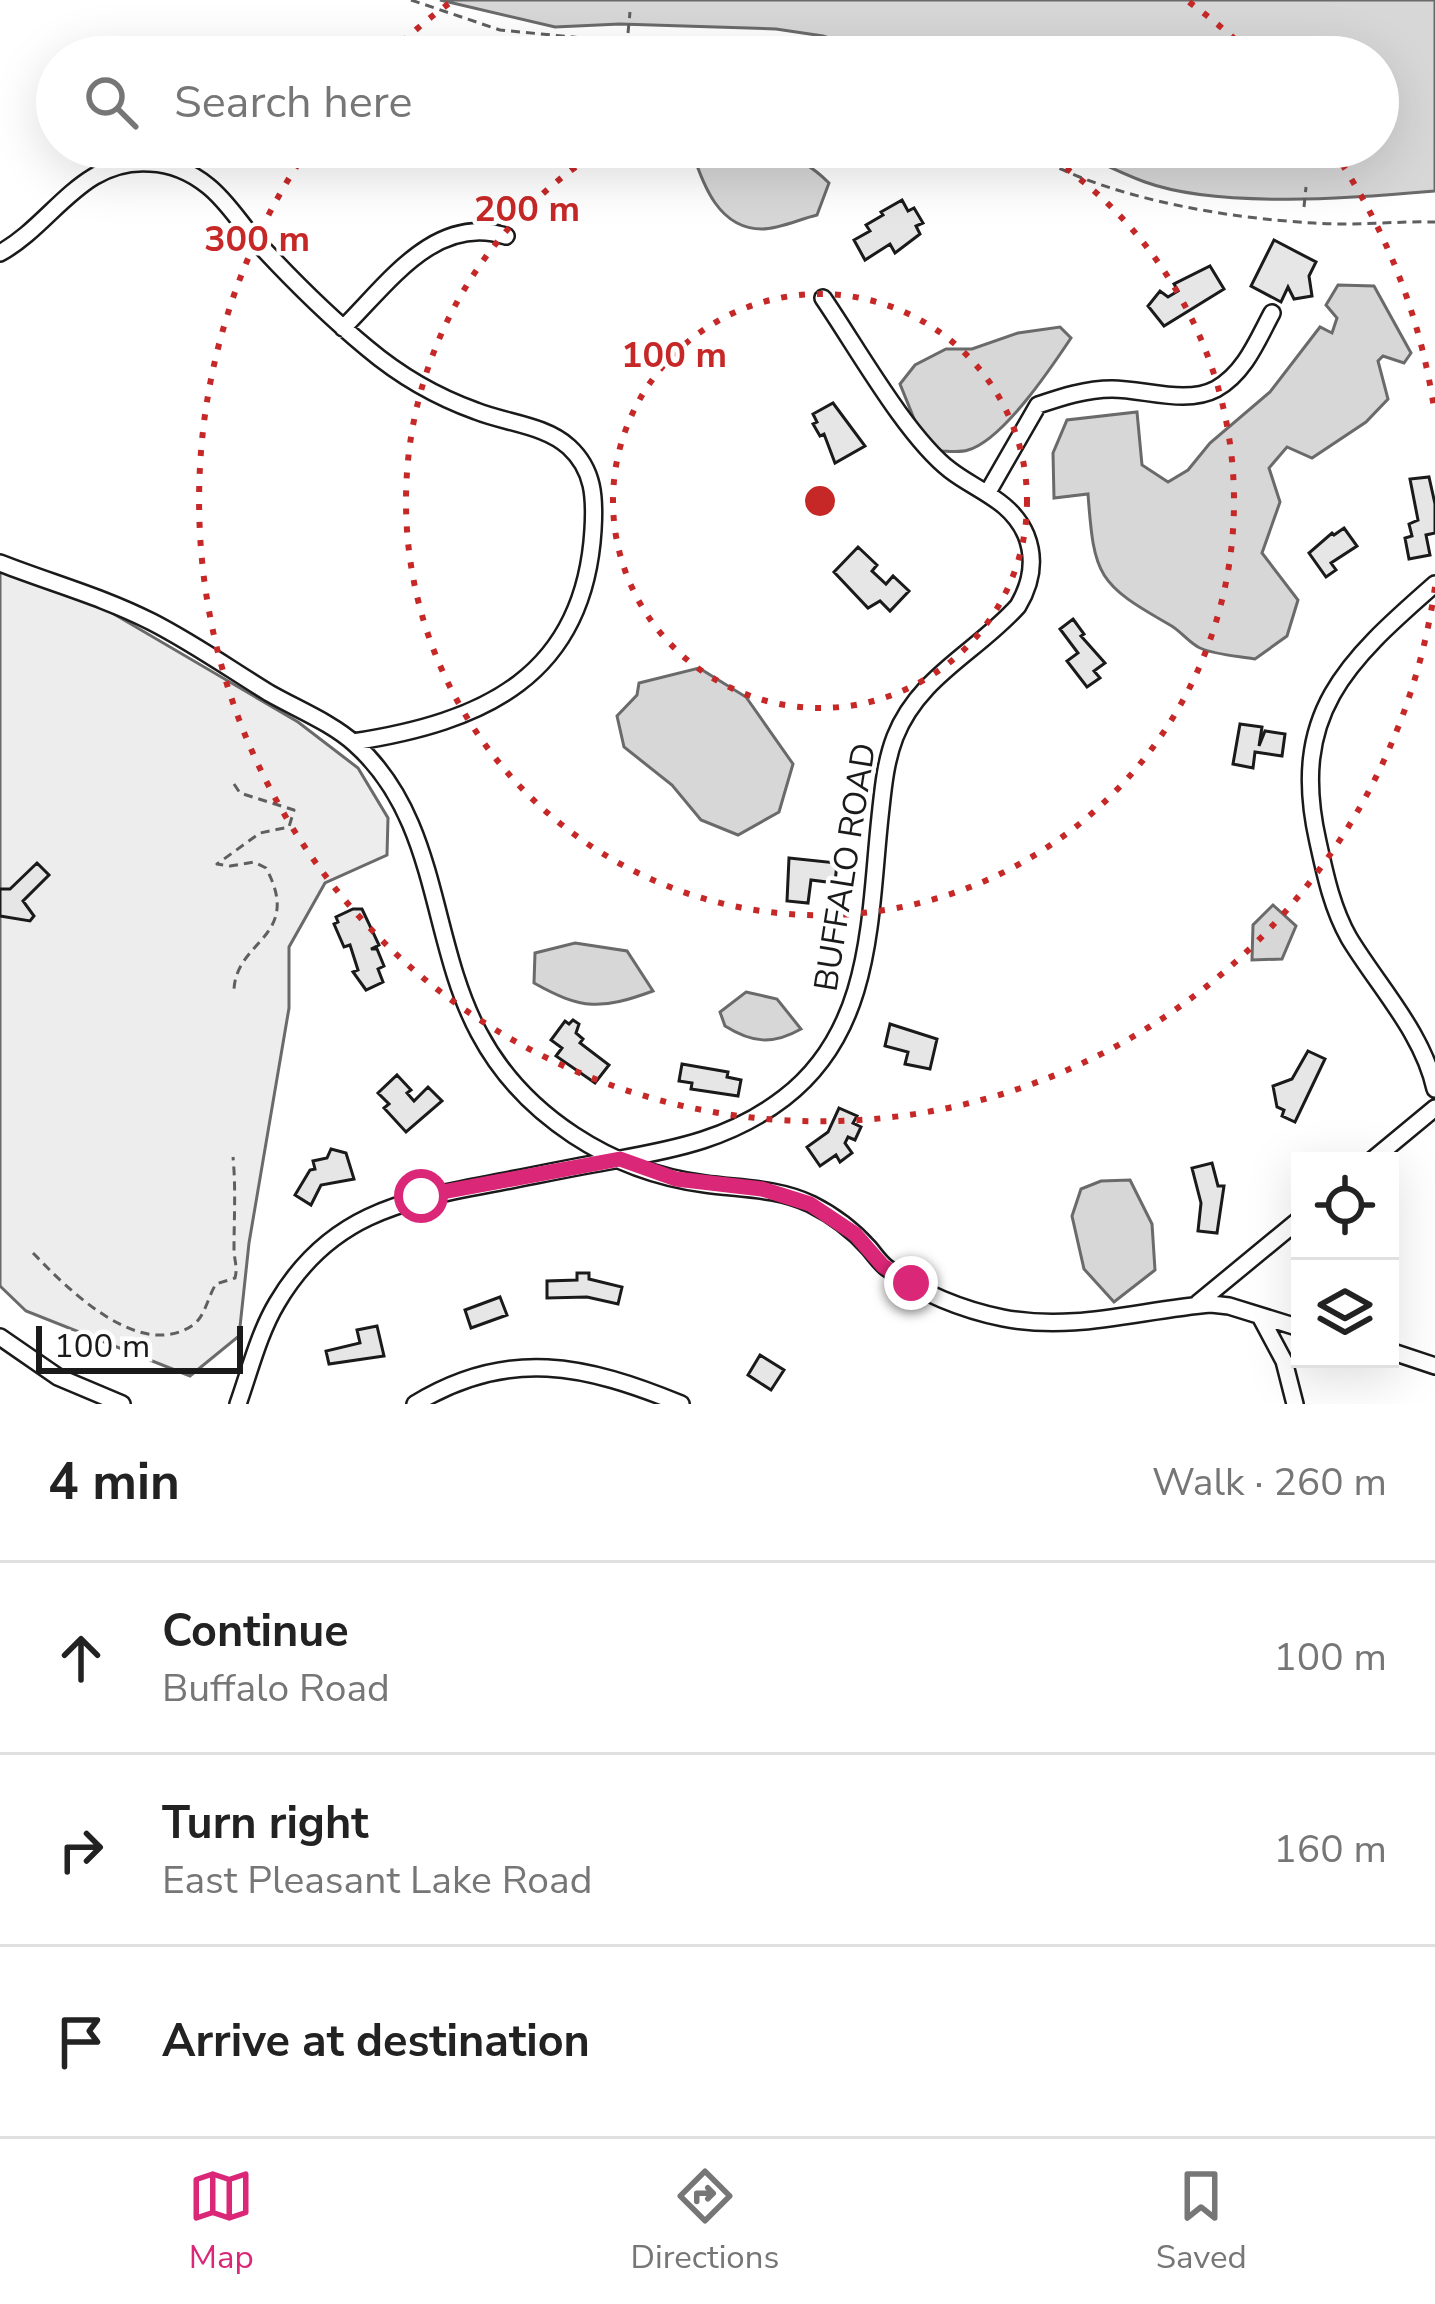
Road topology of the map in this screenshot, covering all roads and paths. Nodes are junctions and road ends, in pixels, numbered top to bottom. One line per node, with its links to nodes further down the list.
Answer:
1 (411, 0): 4 (path)
2 (630, 12): 3 (path)
3 (628, 33)
4 (566, 36)
5 (112, 168): 12 (street)
6 (172, 168): 15 (street)
7 (1061, 168): 10 (path)
8 (1306, 187): 9 (path)
9 (1304, 207)
10 (1435, 221)
11 (506, 236): 15 (street)
12 (0, 254)
13 (823, 298): 16 (street, BUFFALO ROAD)
14 (1272, 313): 16 (street)
15 (344, 328): 19 (street)
16 (988, 492): 26 (street, BUFFALO ROAD)
17 (0, 563): 19 (street)
18 (1435, 584): 22 (street)
19 (353, 742): 26 (street)
20 (234, 784): 21 (path)
21 (234, 989)
22 (1435, 1089)
23 (1435, 1108): 24 (street)
24 (1382, 1152)
25 (232, 1157): 28 (path)
26 (620, 1159): 29 (street); 36 (street, BUFFALO ROAD)
27 (1291, 1227): 29 (street)
28 (33, 1253)
29 (1196, 1305): 30 (street)
30 (1261, 1318): 31 (street); 39 (street)
31 (1291, 1326)
32 (0, 1337): 35 (street)
33 (1399, 1354): 34 (street)
34 (1435, 1366)
35 (122, 1404)
36 (238, 1404)
37 (415, 1404): 38 (street)
38 (681, 1404)
39 (1295, 1404)

